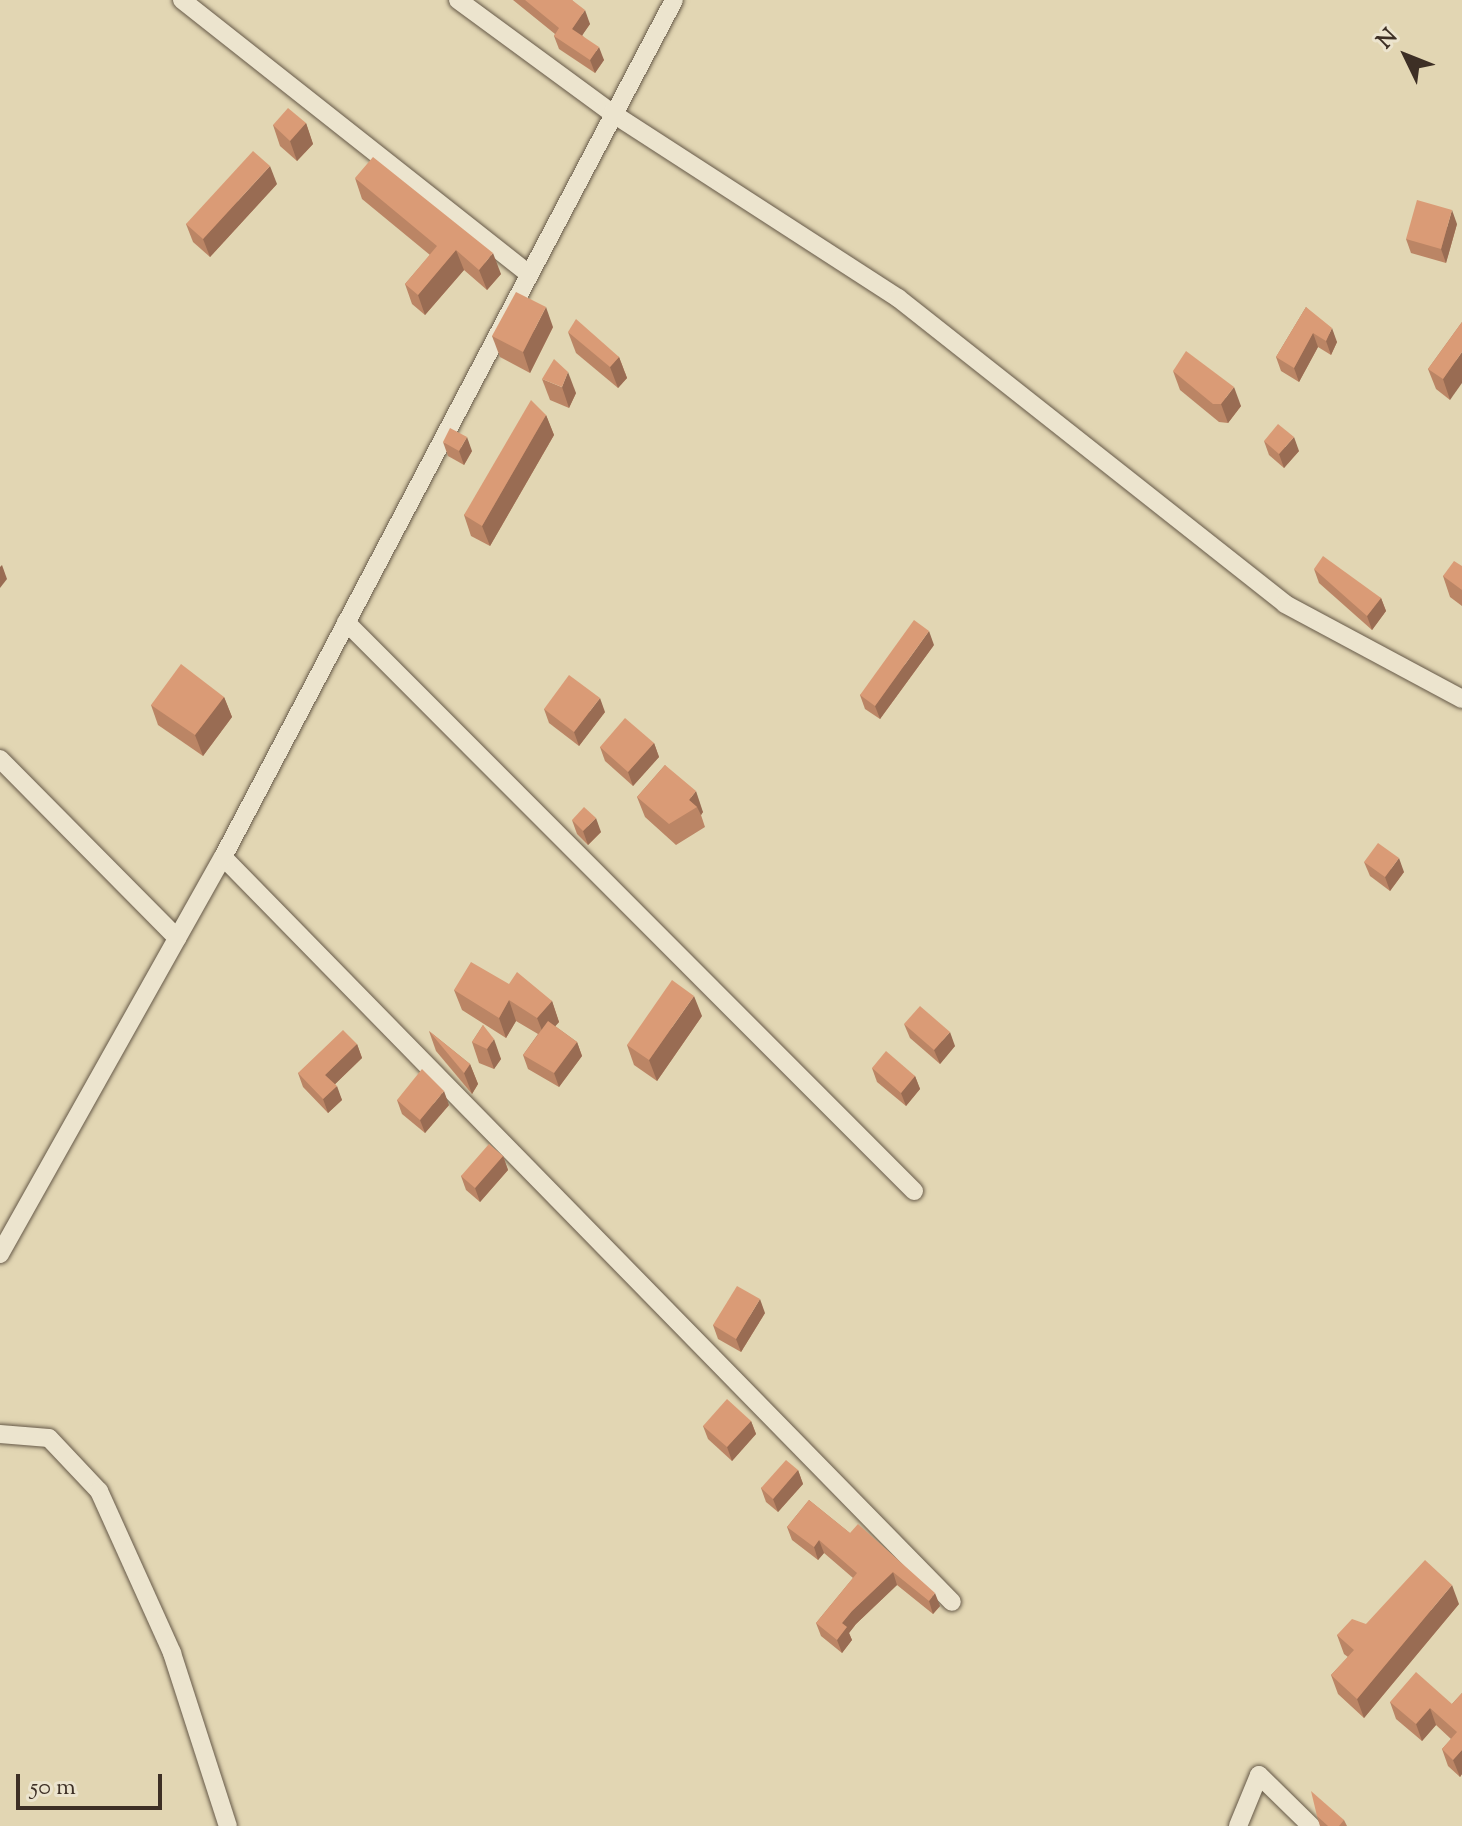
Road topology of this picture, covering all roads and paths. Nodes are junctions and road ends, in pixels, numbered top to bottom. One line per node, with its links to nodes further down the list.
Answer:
1 (182, 0): 5 (street)
2 (458, 0): 4 (street)
3 (674, 0): 4 (street)
4 (612, 113): 5 (street); 7 (street)
5 (528, 273): 6 (street)
6 (346, 622): 9 (street); 11 (street)
7 (1462, 699)
8 (0, 759): 10 (street)
9 (223, 857): 10 (street); 14 (street)
10 (177, 938): 12 (street)
11 (914, 1191)
12 (0, 1254)
13 (0, 1434): 15 (street)
14 (952, 1602)
15 (228, 1826)
16 (1238, 1826): 17 (street)
17 (1311, 1826)

